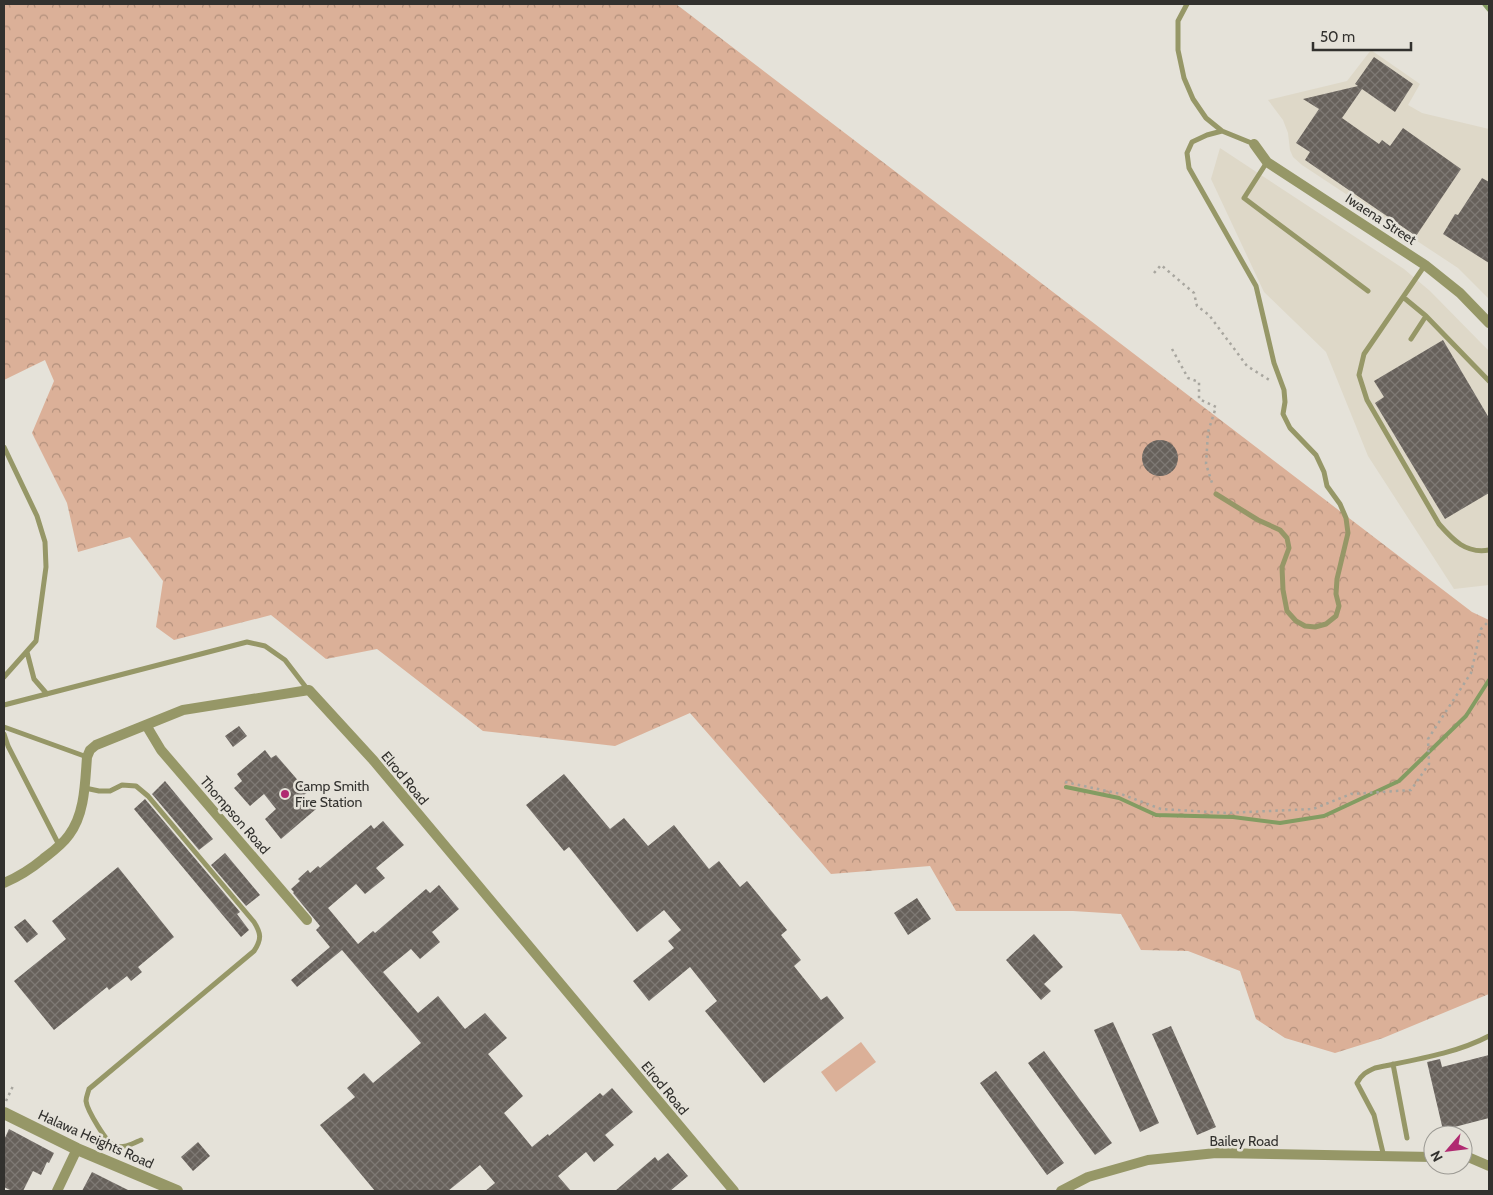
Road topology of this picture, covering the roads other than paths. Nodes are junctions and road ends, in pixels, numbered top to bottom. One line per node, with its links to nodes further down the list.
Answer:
1 (1187, 4): 2 (lane)
2 (1222, 132): 3 (lane); 13 (lane)
3 (1254, 144): 4 (street, Iwaena Street)
4 (1267, 162): 5 (street, Iwaena Street); 6 (lane)
5 (1425, 265): 7 (lane); 9 (street, Iwaena Street)
6 (1368, 291)
7 (1403, 297): 8 (lane); 14 (lane)
8 (1426, 316): 10 (lane); 11 (lane)
9 (1489, 323)
10 (1411, 338)
11 (1489, 381)
12 (4, 447): 15 (lane)
13 (1216, 494)
14 (1489, 550)
15 (28, 652): 16 (lane); 18 (lane)
16 (4, 677)
17 (309, 690): 18 (lane); 20 (street); 40 (street, Elrod Road)
18 (47, 694): 19 (lane)
19 (4, 705)
20 (146, 724): 23 (street); 27 (street, Thompson Road)
21 (4, 727): 23 (lane)
22 (4, 734): 25 (lane)
23 (87, 757): 24 (street)
24 (84, 788): 25 (street); 32 (lane)
25 (59, 846): 26 (street)
26 (4, 883)
27 (307, 920)
28 (1489, 1036): 29 (lane)
29 (1393, 1064): 31 (lane); 34 (lane)
30 (4, 1113): 33 (street, Halawa Heights Road)
31 (1407, 1138)
32 (141, 1140)
33 (77, 1149): 38 (street); 39 (street, Halawa Heights Road)
34 (1385, 1158): 35 (street, Bailey Road); 41 (street, Bailey Road)
35 (1423, 1158)
36 (1473, 1159): 37 (street)
37 (1489, 1166)
38 (57, 1191)
39 (177, 1191)
40 (734, 1191)
41 (1061, 1191)

